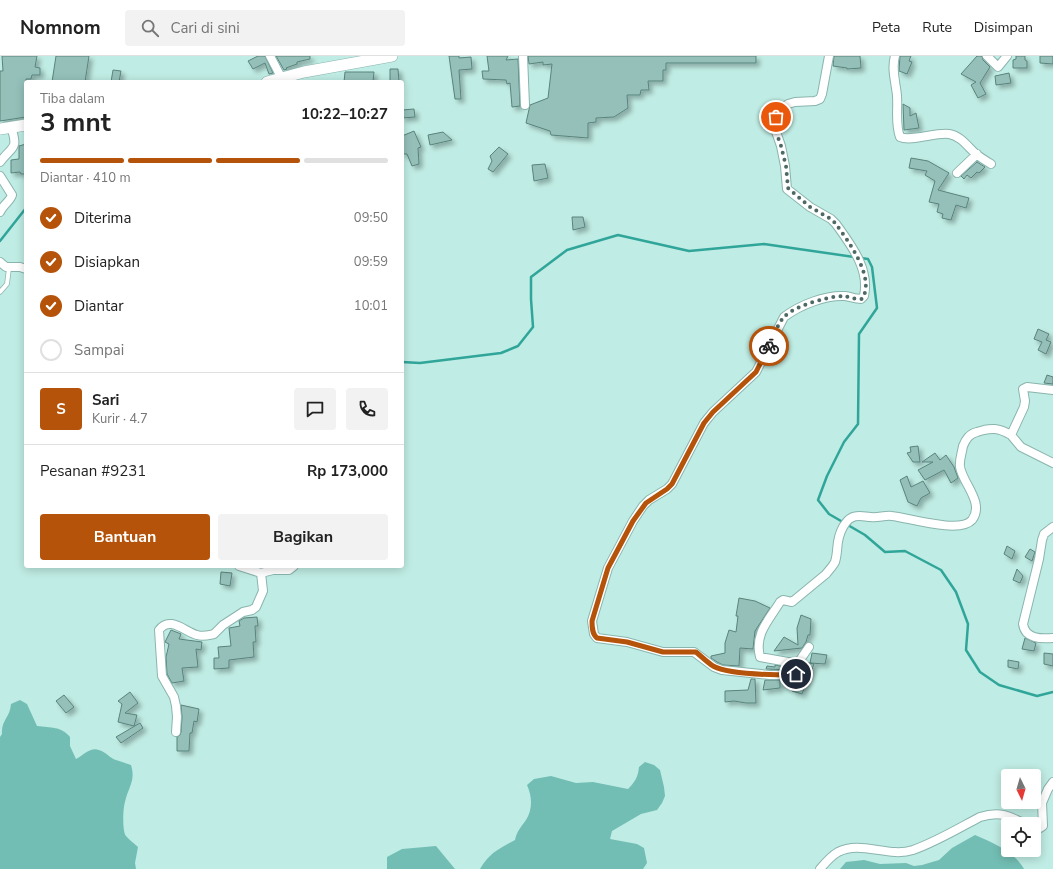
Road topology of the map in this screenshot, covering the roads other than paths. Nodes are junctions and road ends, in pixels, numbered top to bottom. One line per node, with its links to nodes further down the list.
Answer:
1 (270, 56): 8 (street)
2 (392, 56): 8 (street)
3 (523, 56): 10 (street)
4 (829, 56): 32 (street)
5 (895, 56): 14 (street)
6 (986, 56): 7 (street)
7 (1007, 56)
8 (281, 78): 9 (street)
9 (274, 80)
10 (525, 105)
11 (24, 125): 12 (street)
12 (12, 127): 13 (street); 15 (street)
13 (0, 129)
14 (977, 154): 16 (street); 17 (street)
15 (0, 162)
16 (992, 164)
17 (957, 173)
18 (0, 176): 19 (street)
19 (0, 212)
20 (4, 266): 21 (street); 22 (lane)
21 (24, 268)
22 (0, 292)
23 (1053, 390): 24 (street)
24 (1011, 435): 25 (street); 32 (street)
25 (1053, 463)
26 (1053, 527): 30 (street)
27 (245, 568): 29 (street)
28 (292, 568): 29 (street)
29 (261, 573): 33 (street)
30 (1053, 638)
31 (809, 647): 32 (street)
32 (799, 664)
33 (176, 732)
34 (1053, 782): 36 (street)
35 (1012, 817): 37 (street)
36 (1041, 827)
37 (820, 869)

